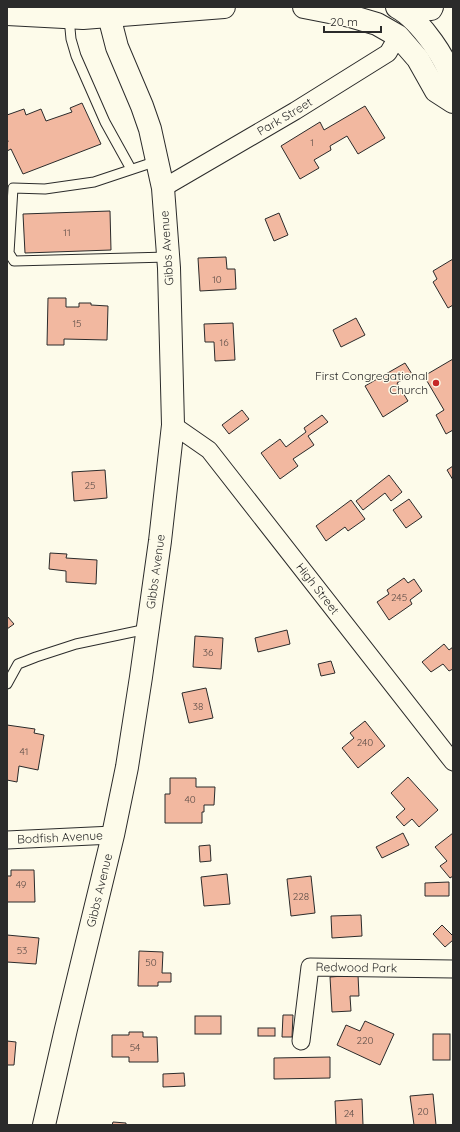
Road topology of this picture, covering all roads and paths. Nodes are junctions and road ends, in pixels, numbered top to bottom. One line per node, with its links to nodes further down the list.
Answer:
1 (224, 7): 3 (main road)
2 (304, 7): 8 (main road)
3 (168, 9): 6 (main road)
4 (414, 9): 8 (main road); 9 (main road)
5 (7, 14): 7 (main road)
6 (109, 16): 7 (main road); 11 (main road, Gibbs Avenue)
7 (69, 18): 12 (lane)
8 (398, 36): 10 (main road); 14 (street, Park Street)
9 (453, 88)
10 (453, 102)
11 (157, 161): 12 (lane); 14 (main road, Gibbs Avenue)
12 (131, 169): 13 (lane)
13 (10, 185): 15 (lane)
14 (162, 188): 15 (main road, Gibbs Avenue)
15 (168, 257): 16 (main road, Gibbs Avenue)
16 (173, 425): 17 (main road, Gibbs Avenue); 19 (street, High Street)
17 (148, 629): 18 (lane); 20 (main road, Gibbs Avenue)
18 (7, 684)
19 (453, 762)
20 (113, 835): 21 (street, Bodfish Avenue); 24 (main road, Gibbs Avenue)
21 (7, 840)
22 (453, 969): 23 (street, Redwood Park)
23 (301, 1041)
24 (44, 1125)

